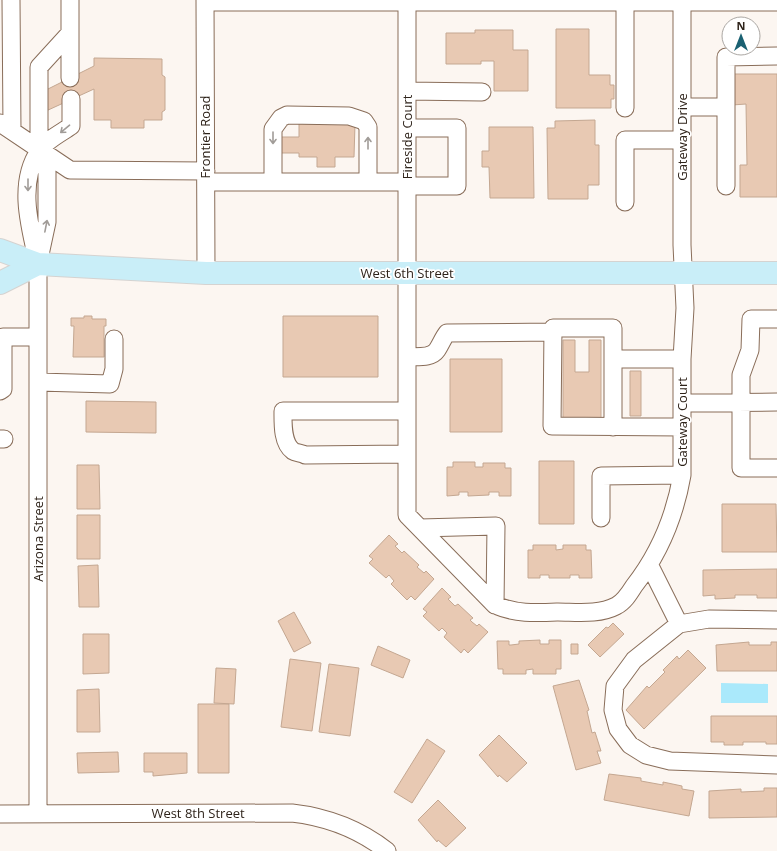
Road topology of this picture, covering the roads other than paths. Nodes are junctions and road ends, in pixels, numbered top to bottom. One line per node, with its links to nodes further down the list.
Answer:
1 (11, 0): 11 (street)
2 (70, 0): 12 (street)
3 (205, 1): 4 (street); 26 (street, Frontier Road)
4 (271, 1): 5 (street)
5 (383, 1): 8 (street)
6 (509, 1): 8 (street); 9 (street)
7 (690, 1): 9 (street); 10 (street); 19 (street, Gateway Drive)
8 (407, 2): 16 (street, Fireside Court)
9 (625, 2): 21 (street)
10 (777, 2)
11 (6, 27): 14 (street)
12 (70, 33): 15 (street); 25 (street, Arizona Street)
13 (777, 56): 20 (street)
14 (6, 75): 23 (street)
15 (70, 78)
16 (407, 91): 17 (street); 22 (street, Fireside Court)
17 (482, 92)
18 (71, 99): 25 (street, one-way to 25)
19 (682, 107): 20 (street); 24 (street, Gateway Drive)
20 (726, 107): 30 (street)
21 (626, 108)
22 (407, 128): 29 (street, Fireside Court); 29 (street)
23 (4, 129): 25 (street)
24 (682, 140): 31 (street); 37 (street, Gateway Drive)
25 (40, 149): 26 (street); 33 (street, Arizona Street)
26 (206, 176): 27 (street); 35 (street, Frontier Road)
27 (273, 182): 28 (street); 28 (street, one-way to 27)
28 (368, 182): 29 (street)
29 (407, 184): 36 (street, Fireside Court)
30 (726, 186)
31 (625, 202)
32 (0, 250): 33 (main road, West 6th Street)
33 (38, 264): 35 (main road, West 6th Street); 38 (main road, West 6th Street); 41 (street, Arizona Street)
34 (777, 272): 37 (main road, West 6th Street)
35 (206, 273): 36 (main road, West 6th Street)
36 (407, 273): 37 (main road, West 6th Street); 43 (street, Fireside Court)
37 (683, 273): 45 (street, Gateway Court)
38 (0, 283)
39 (777, 319): 50 (street)
40 (553, 332): 43 (street); 44 (street); 52 (street)
41 (38, 337): 46 (street, Arizona Street); 47 (street)
42 (114, 339): 46 (street)
43 (407, 357): 51 (street, Fireside Court)
44 (613, 359): 45 (street); 52 (street)
45 (682, 359): 49 (street, Gateway Court)
46 (38, 382): 65 (street, Arizona Street)
47 (0, 392)
48 (777, 402): 50 (street)
49 (682, 403): 50 (street); 53 (street, Gateway Court)
50 (741, 403): 55 (street)
51 (407, 411): 54 (street, Fireside Court); 54 (street)
52 (613, 427): 53 (street)
53 (682, 427): 56 (street, Gateway Court)
54 (406, 454): 58 (street, Fireside Court)
55 (777, 468)
56 (682, 475): 57 (street); 59 (street, Gateway Court)
57 (601, 518)
58 (420, 528): 60 (street, Fireside Court); 60 (street)
59 (650, 566): 60 (street, Gateway Court); 62 (street)
60 (495, 605)
61 (777, 620): 62 (street)
62 (679, 624): 63 (street)
63 (777, 765)
64 (0, 814): 65 (street, West 8th Street)
65 (38, 814): 66 (street, West 8th Street)
66 (387, 851)

